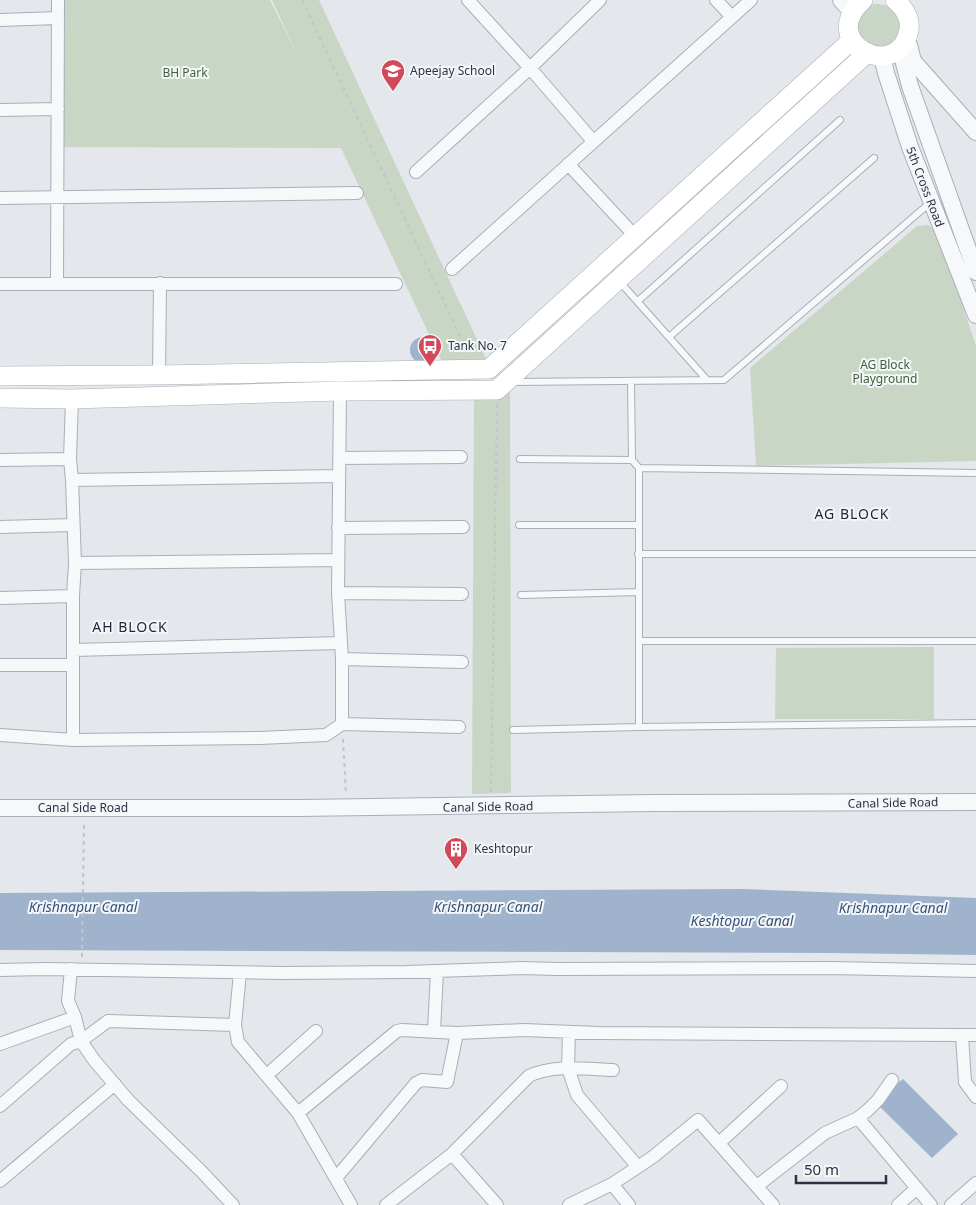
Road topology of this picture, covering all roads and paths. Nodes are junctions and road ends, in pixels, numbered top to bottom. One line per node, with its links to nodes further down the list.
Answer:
1 (58, 0): 10 (street)
2 (302, 0): 41 (path)
3 (468, 0): 15 (street)
4 (600, 0): 15 (street)
5 (716, 0): 9 (street)
6 (751, 0): 9 (street)
7 (852, 4): 12 (main road)
8 (905, 4): 13 (main road)
9 (732, 17): 20 (street)
10 (58, 18): 11 (street); 17 (street)
11 (0, 20)
12 (852, 40): 14 (main road); 28 (main road)
13 (904, 42): 14 (main road); 19 (street); 30 (street, 5th Cross Road)
14 (874, 55): 27 (street, 5th Cross Road); 31 (main road)
15 (530, 68): 20 (street); 23 (street)
16 (0, 110): 17 (street)
17 (58, 110): 25 (street)
18 (840, 120): 36 (lane)
19 (976, 132)
20 (593, 142): 22 (street)
21 (874, 158): 40 (lane)
22 (568, 164): 28 (street); 29 (street)
23 (416, 172)
24 (357, 194): 25 (street)
25 (57, 197): 26 (street); 34 (street)
26 (0, 198)
27 (931, 202): 38 (street, 5th Cross Road); 45 (lane)
28 (635, 236): 37 (main road)
29 (452, 269)
30 (976, 269)
31 (618, 279): 36 (lane); 39 (main road)
32 (160, 283): 34 (street); 35 (street); 43 (street)
33 (0, 284): 34 (street)
34 (57, 284)
35 (396, 284)
36 (638, 302): 40 (lane)
37 (556, 309): 39 (main road); 41 (main road)
38 (976, 315)
39 (568, 324): 47 (main road)
40 (669, 337): 45 (lane)
41 (476, 369): 42 (main road)
42 (222, 374): 43 (main road); 49 (main road)
43 (159, 375): 44 (main road)
44 (0, 376)
45 (707, 380): 46 (lane)
46 (631, 381): 47 (lane); 57 (lane)
47 (501, 386): 48 (main road); 94 (path)
48 (340, 391): 49 (main road); 53 (street)
49 (222, 394): 51 (main road)
50 (0, 398): 51 (main road)
51 (72, 399): 54 (street)
52 (461, 457): 53 (street)
53 (339, 458): 60 (street)
54 (70, 459): 56 (street); 61 (street)
55 (520, 459): 57 (lane)
56 (0, 460)
57 (632, 460): 58 (lane)
58 (639, 468): 59 (lane); 64 (lane)
59 (976, 473)
60 (339, 476): 61 (street); 67 (street)
61 (72, 480): 62 (street)
62 (72, 525): 65 (street); 71 (street)
63 (519, 525): 64 (lane)
64 (639, 525): 68 (lane)
65 (0, 527)
66 (463, 527): 67 (street)
67 (338, 528): 70 (street)
68 (638, 554): 69 (lane); 72 (lane)
69 (976, 554)
70 (338, 560): 71 (street); 73 (street)
71 (75, 563): 76 (street)
72 (639, 592): 75 (lane); 78 (lane)
73 (338, 593): 74 (street); 80 (street)
74 (462, 594)
75 (521, 595)
76 (73, 596): 77 (street); 81 (street)
77 (0, 598)
78 (639, 641): 79 (lane); 89 (lane)
79 (976, 641)
80 (340, 643): 81 (street); 82 (street)
81 (73, 650): 85 (street)
82 (342, 659): 83 (street); 87 (street)
83 (462, 662)
84 (0, 665): 85 (street)
85 (73, 665): 92 (street)
86 (976, 723): 89 (lane)
87 (342, 724): 88 (street); 92 (street); 97 (path)
88 (459, 727)
89 (640, 727): 90 (lane)
90 (513, 730)
91 (0, 735): 92 (street)
92 (73, 740)
93 (976, 802): 94 (street, Canal Side Road)
94 (491, 807): 97 (street, Canal Side Road)
95 (0, 808): 96 (street, Canal Side Road)
96 (84, 808): 97 (street, Canal Side Road); 98 (path)
97 (346, 808)
98 (81, 956)
99 (0, 970): 100 (street)
100 (71, 970): 103 (street); 104 (street)
101 (437, 971): 102 (street); 103 (street); 107 (street)
102 (976, 971)
103 (240, 973): 105 (street)
104 (75, 1017): 112 (street); 113 (street)
105 (235, 1026): 112 (street); 116 (street)
106 (316, 1031): 116 (street)
107 (434, 1032): 109 (street); 122 (street)
108 (569, 1032): 109 (street); 110 (street); 114 (street)
109 (457, 1033): 128 (street)
110 (962, 1035): 111 (street); 120 (street)
111 (976, 1035)
112 (81, 1041): 118 (street); 121 (street)
113 (0, 1044)
114 (568, 1068): 115 (street); 125 (street); 126 (street)
115 (613, 1070)
116 (267, 1075): 122 (street)
117 (892, 1080): 123 (street)
118 (115, 1084): 127 (street); 133 (street)
119 (781, 1086): 124 (street)
120 (976, 1097)
121 (0, 1106)
122 (298, 1113): 128 (street)
123 (858, 1118): 131 (street); 132 (street)
124 (719, 1143): 126 (street); 131 (street)
125 (452, 1154): 135 (street); 136 (street)
126 (638, 1167): 130 (street)
127 (2, 1175)
128 (336, 1178): 134 (street)
129 (976, 1182): 142 (street)
130 (612, 1184): 137 (street); 138 (street)
131 (757, 1186): 139 (street)
132 (917, 1188): 140 (street); 141 (street)
133 (233, 1205)
134 (351, 1205)
135 (386, 1205)
136 (497, 1205)
137 (569, 1205)
138 (629, 1205)
139 (774, 1205)
140 (898, 1205)
141 (931, 1205)
142 (951, 1205)

